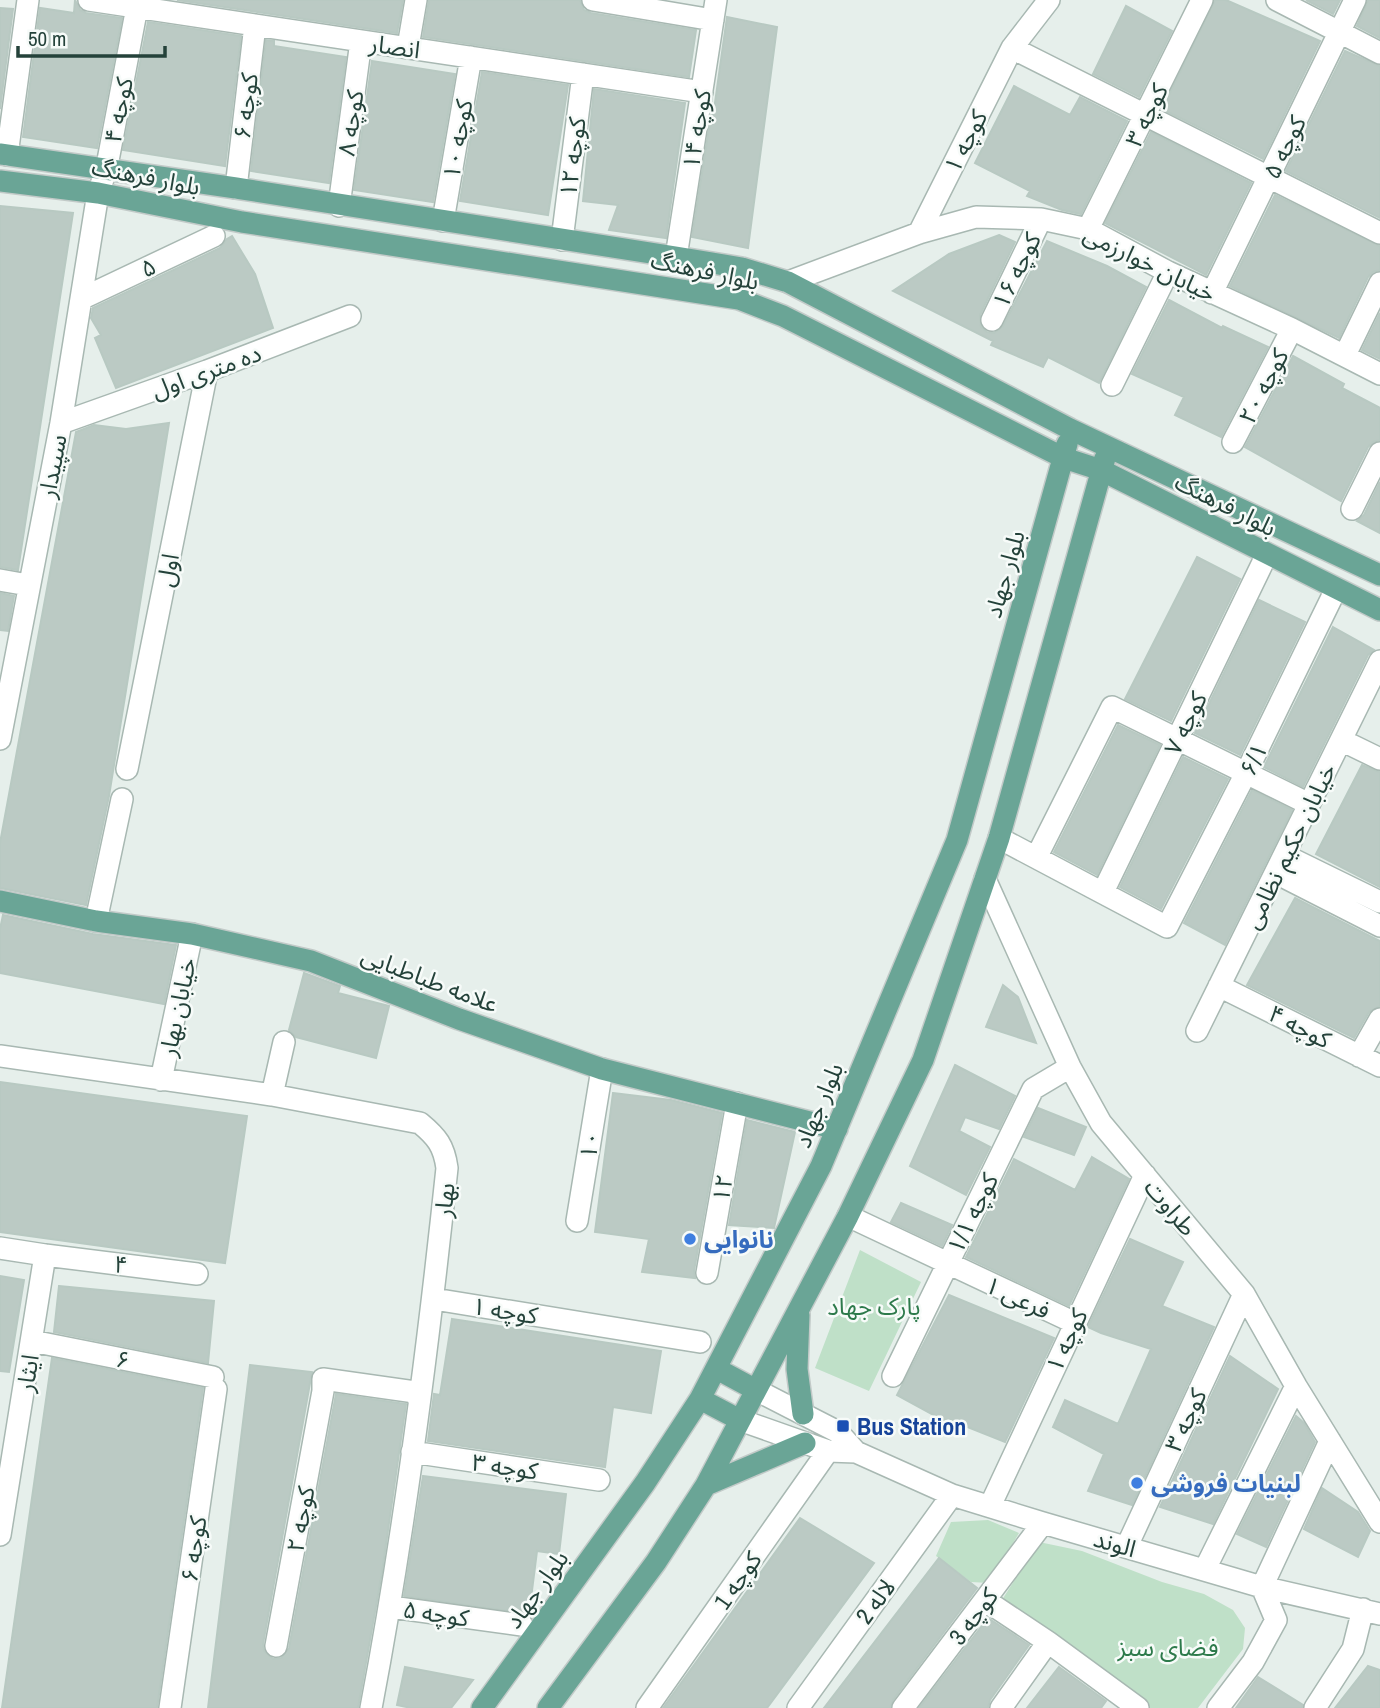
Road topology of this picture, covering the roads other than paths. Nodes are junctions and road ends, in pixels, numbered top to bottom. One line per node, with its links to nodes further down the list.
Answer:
1 (28, 0): 21 (street)
2 (89, 0): 9 (street, انصار)
3 (416, 0): 14 (street)
4 (593, 0): 10 (street)
5 (1049, 0): 15 (street, کوچه ۱)
6 (1202, 0): 20 (street, کوچه ۳)
7 (1277, 0): 12 (street)
8 (1355, 0): 12 (street, کوچه ۵)
9 (137, 7): 11 (street, انصار); 22 (street, کوچه ۴)
10 (714, 10): 19 (street, کوچه ۱۴)
11 (255, 25): 13 (street, انصار); 25 (street, کوچه ۶)
12 (1340, 32): 16 (street); 23 (street, کوچه ۵)
13 (360, 41): 14 (street, انصار); 27 (street, کوچه ۸)
14 (408, 47): 17 (street, انصار)
15 (1012, 48): 20 (street); 31 (street, کوچه ۱)
16 (1380, 53)
17 (471, 57): 18 (street, انصار); 29 (street, کوچه ۱۰)
18 (583, 74): 19 (street, انصار); 34 (street, کوچه ۱۲)
19 (702, 92): 35 (street, کوچه ۱۴)
20 (1146, 116): 23 (street); 30 (street, کوچه ۳)
21 (4, 154): 22 (main road, بلوار فرهنگ)
22 (106, 171): 25 (main road, بلوار فرهنگ); 26 (street, کوچه ۴)
23 (1269, 177): 32 (street); 39 (street, کوچه ۵)
24 (0, 181): 26 (main road, بلوار فرهنگ)
25 (236, 188): 27 (main road, بلوار فرهنگ)
26 (99, 193): 40 (street, سپیدار); 53 (main road, بلوار فرهنگ)
27 (339, 206): 29 (main road, بلوار فرهنگ)
28 (1041, 219): 30 (street, خیابان خوارزمی); 31 (street, خیابان خوارزمی); 42 (street, کوچه ۱۶)
29 (443, 221): 34 (main road, بلوار فرهنگ)
30 (1088, 229): 36 (street, خیابان خوارزمی)
31 (919, 233): 37 (street, خیابان خوارزمی)
32 (1380, 233)
33 (214, 236): 40 (street, ۵)
34 (562, 240): 35 (main road, بلوار فرهنگ)
35 (676, 257): 37 (main road, بلوار فرهنگ)
36 (1168, 272): 39 (street, خیابان خوارزمی); 47 (street)
37 (788, 282): 49 (main road, بلوار فرهنگ)
38 (1380, 284): 44 (street)
39 (1212, 293): 43 (street, خیابان خوارزمی)
40 (81, 299): 48 (street, سپیدار)
41 (350, 316): 45 (street, ده متری اول)
42 (992, 320)
43 (1292, 329): 44 (street, خیابان خوارزمی); 50 (street, کوچه ۲۰)
44 (1345, 355): 46 (street, خیابان خوارزمی)
45 (207, 372): 48 (street, ده متری اول); 67 (street, اول)
46 (1380, 374)
47 (1112, 385)
48 (61, 423): 59 (street, سپیدار)
49 (1070, 429): 51 (main road, بلوار فرهنگ); 53 (main road, بلوار جهاد)
50 (1233, 442)
51 (1110, 447): 54 (main road); 57 (main road, بلوار فرهنگ)
52 (1380, 453): 55 (street)
53 (1064, 458): 54 (main road, بلوار فرهنگ); 93 (main road, بلوار جهاد)
54 (1101, 470): 56 (main road, بلوار فرهنگ); 71 (main road)
55 (1352, 509)
56 (1267, 554): 60 (main road, بلوار فرهنگ); 64 (street, کوچه ۷)
57 (1380, 575)
58 (0, 580): 59 (street)
59 (28, 585): 63 (street, سپیدار)
60 (1336, 589): 61 (main road, بلوار فرهنگ); 68 (street, ۶/۱)
61 (1380, 610)
62 (1380, 661): 65 (street, خیابان حکیم نظامی)
63 (0, 739)
64 (1177, 739): 68 (street); 72 (street); 75 (street, کوچه ۷)
65 (1341, 740): 66 (street); 70 (street, خیابان حکیم نظامی)
66 (1380, 759)
67 (127, 769)
68 (1247, 773): 70 (street); 75 (street, ۶/۱)
69 (122, 799): 78 (street)
70 (1309, 804): 73 (street, خیابان حکیم نظامی)
71 (999, 838): 72 (street); 74 (main road)
72 (1037, 856): 75 (street)
73 (1280, 864): 77 (street); 79 (street); 81 (street, خیابان حکیم نظامی)
74 (985, 879): 88 (street, طراوت); 95 (main road)
75 (1102, 892)
76 (0, 901): 78 (main road, علامه طباطبایی)
77 (1380, 902)
78 (96, 921): 80 (main road, علامه طباطبایی)
79 (1380, 926)
80 (192, 934): 89 (main road, علامه طباطبایی); 90 (street, خیابان بهار)
81 (1219, 986): 83 (street, خیابان حکیم نظامی); 86 (street, کوچه ۴)
82 (1380, 1019): 86 (street)
83 (1197, 1031)
84 (284, 1042): 91 (street)
85 (0, 1056): 90 (street, بهار)
86 (1359, 1056): 87 (street, کوچه ۴)
87 (1380, 1066)
88 (1070, 1067): 94 (street, طراوت); 99 (street, کوچه ۱/۱)
89 (602, 1069): 92 (main road, علامه طباطبایی); 96 (street, ۱۰)
90 (161, 1080): 91 (street, بهار)
91 (272, 1095): 103 (street, بهار)
92 (737, 1103): 93 (main road, علامه طباطبایی); 100 (street, ۱۲)
93 (837, 1129): 108 (main road, بلوار جهاد)
94 (1144, 1175): 102 (street, طراوت); 105 (street, کوچه ۱)
95 (848, 1216): 99 (street, فرعی ۱); 104 (main road)
96 (577, 1221)
97 (0, 1248): 98 (street)
98 (45, 1255): 101 (street, ۴); 106 (street, ایثار)
99 (947, 1264): 105 (street, فرعی ۱); 109 (street, کوچه ۱/۱)
100 (708, 1273)
101 (197, 1274)
102 (1244, 1294): 111 (street, طراوت); 129 (street, کوچه ۳)
103 (433, 1299): 107 (street, کوچه ۱); 114 (street, بهار)
104 (800, 1307): 112 (main road); 115 (main road)
105 (1075, 1323): 125 (street, کوچه ۱)
106 (33, 1341): 110 (street, ۶); 128 (street, ایثار)
107 (701, 1342)
108 (717, 1369): 112 (main road); 113 (main road, بلوار جهاد)
109 (893, 1376)
110 (214, 1383): 139 (street, کوچه ۶)
111 (1296, 1386): 117 (street, طراوت); 130 (street)
112 (756, 1390): 115 (street, الوند); 116 (main road)
113 (700, 1399): 116 (main road); 141 (main road, بلوار جهاد)
114 (419, 1400): 120 (street, بهار); 137 (street, کوچه ۲)
115 (803, 1414): 121 (street, الوند)
116 (740, 1420): 118 (street, الوند); 123 (main road)
117 (1330, 1441): 126 (street, طراوت); 131 (street)
118 (805, 1443): 119 (street, الوند); 123 (main road)
119 (828, 1451): 121 (street, الوند); 143 (street, کوچه 1)
120 (412, 1452): 122 (street, کوچه ۳); 133 (street, بهار)
121 (856, 1452): 124 (street, الوند)
122 (599, 1480)
123 (706, 1485): 142 (main road)
124 (952, 1494): 125 (street, الوند); 144 (street, لاله 2)
125 (990, 1506): 127 (street, الوند)
126 (1380, 1522)
127 (1043, 1523): 129 (street, الوند); 132 (street, کوچه 3)
128 (1, 1526)
129 (1127, 1546): 130 (street, الوند)
130 (1205, 1569): 131 (street, الوند)
131 (1262, 1587): 134 (street, الوند); 147 (street)
132 (985, 1600): 136 (street); 145 (street, کوچه 3)
133 (391, 1607): 135 (street, کوچه ۵); 140 (street, بهار)
134 (1371, 1611): 148 (street)
135 (522, 1625)
136 (1048, 1642): 138 (street); 146 (street)
137 (276, 1646)
138 (1124, 1704)
139 (170, 1708)
140 (372, 1708)
141 (482, 1708)
142 (548, 1708)
143 (646, 1708)
144 (798, 1708)
145 (903, 1708)
146 (1001, 1708)
147 (1218, 1708)
148 (1315, 1708)

